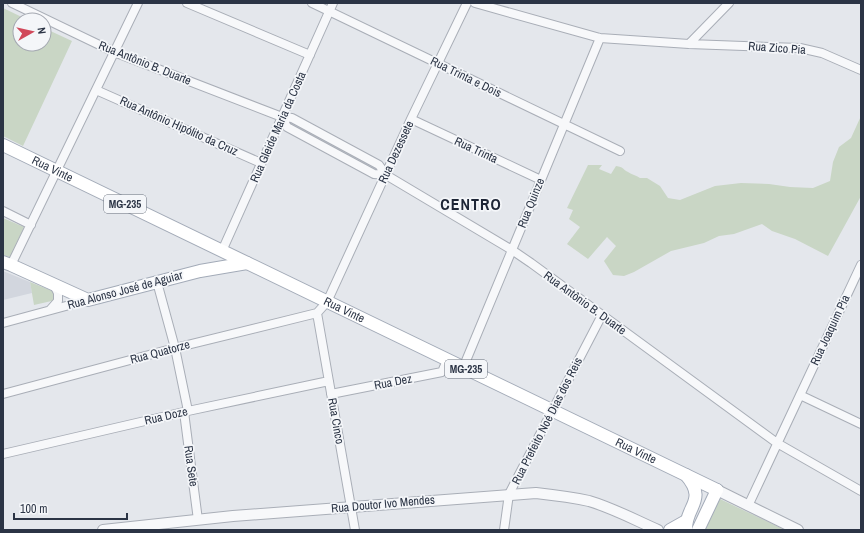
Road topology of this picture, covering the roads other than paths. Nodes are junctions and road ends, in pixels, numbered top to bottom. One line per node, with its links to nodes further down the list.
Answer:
1 (12, 3): 12 (street, Rua Antônio B. Duarte)
2 (138, 3): 12 (street)
3 (187, 3): 13 (street)
4 (312, 3): 9 (street, Rua Trinta e Dois)
5 (333, 3): 9 (street, Rua Gleide Maria da Costa)
6 (467, 3): 14 (street, Rua Dezessete)
7 (475, 3): 10 (street, Rua Zico Pia)
8 (730, 3): 11 (street)
9 (329, 11): 13 (street, Rua Gleide Maria da Costa); 14 (street, Rua Trinta e Dois)
10 (600, 38): 11 (street, Rua Zico Pia); 19 (street, Rua Quinze)
11 (689, 44): 15 (street, Rua Zico Pia)
12 (114, 52): 16 (street); 17 (street, Rua Antônio B. Duarte)
13 (310, 54): 17 (street, Rua Gleide Maria da Costa)
14 (438, 63): 18 (street, Rua Dezessete); 19 (street, Rua Trinta e Dois)
15 (861, 70)
16 (96, 90): 22 (street, Rua Antônio Hipólito da Cruz); 23 (street)
17 (282, 117): 22 (street, Rua Gleide Maria da Costa); 24 (street, Rua Antônio B. Duarte)
18 (411, 119): 24 (street, Rua Dezessete); 25 (street, Rua Trinta)
19 (564, 124): 21 (street, Rua Trinta e Dois); 25 (street, Rua Quinze)
20 (3, 145): 23 (main road, Rua Vinte / MG-235)
21 (620, 151)
22 (262, 163): 29 (street, Rua Gleide Maria da Costa)
23 (56, 171): 27 (street); 29 (main road, Rua Vinte / MG-235)
24 (386, 175): 28 (street, Rua Antônio B. Duarte); 37 (street, Rua Dezessete)
25 (541, 180): 28 (street, Rua Quinze)
26 (3, 211): 27 (street)
27 (31, 225): 31 (street)
28 (512, 250): 40 (street, Rua Antônio B. Duarte); 44 (street, Rua Quinze)
29 (222, 251): 30 (main road, Rua Vinte / MG-235); 32 (main road)
30 (247, 263): 32 (main road); 37 (main road, Rua Vinte / MG-235)
31 (7, 264): 35 (main road)
32 (200, 270): 34 (main road, Rua Alonso José de Aguiar)
33 (860, 270): 48 (street, Rua Joaquim Pia)
34 (157, 282): 36 (main road, Rua Alonso José de Aguiar); 42 (street, Rua Sete)
35 (54, 285): 36 (main road); 38 (street, Rua Alonso José de Aguiar)
36 (88, 300): 38 (street, Rua Alonso José de Aguiar)
37 (327, 302): 39 (street, Rua Dezessete); 43 (main road, Rua Vinte / MG-235)
38 (49, 310): 41 (street, Rua Alonso José de Aguiar)
39 (317, 313): 42 (street, Rua Quatorze); 45 (street, Rua Cinco)
40 (602, 315): 50 (street, Rua Prefeito Noé Dias dos Reis); 52 (street, Rua Antônio B. Duarte)
41 (3, 323)
42 (175, 348): 46 (street, Rua Quatorze); 49 (street, Rua Sete)
43 (447, 360): 44 (main road, Rua Vinte / MG-235); 47 (street, Rua Dez)
44 (463, 368): 50 (main road, Rua Vinte / MG-235)
45 (329, 381): 47 (street, Rua Cinco); 49 (street, Rua Doze)
46 (3, 394)
47 (331, 394): 59 (street, Rua Cinco)
48 (800, 395): 51 (street); 52 (street, Rua Joaquim Pia)
49 (186, 411): 53 (street, Rua Doze); 62 (street, Rua Sete)
50 (552, 411): 54 (main road, Rua Vinte / MG-235); 57 (street, Rua Prefeito Noé Dias dos Reis)
51 (861, 424)
52 (777, 443): 56 (street, Rua Antônio B. Duarte); 58 (street, Rua Joaquim Pia)
53 (3, 454)
54 (686, 475): 55 (main road, MG-235); 60 (main road)
55 (717, 490): 58 (street); 60 (main road); 61 (main road)
56 (861, 491)
57 (509, 494): 59 (street, Rua Doutor Ivo Mendes); 65 (street, Rua Prefeito Noé Dias dos Reis); 66 (street, Rua Doutor Ivo Mendes)
58 (748, 506): 69 (street)
59 (351, 507): 62 (street, Rua Doutor Ivo Mendes); 64 (street, Rua Cinco)
60 (690, 516): 61 (main road); 67 (main road)
61 (704, 517): 68 (main road)
62 (198, 520): 63 (street, Rua Doutor Ivo Mendes)
63 (103, 530)
64 (355, 530)
65 (504, 530)
66 (658, 530)
67 (670, 530)
68 (698, 530)
69 (798, 530)

